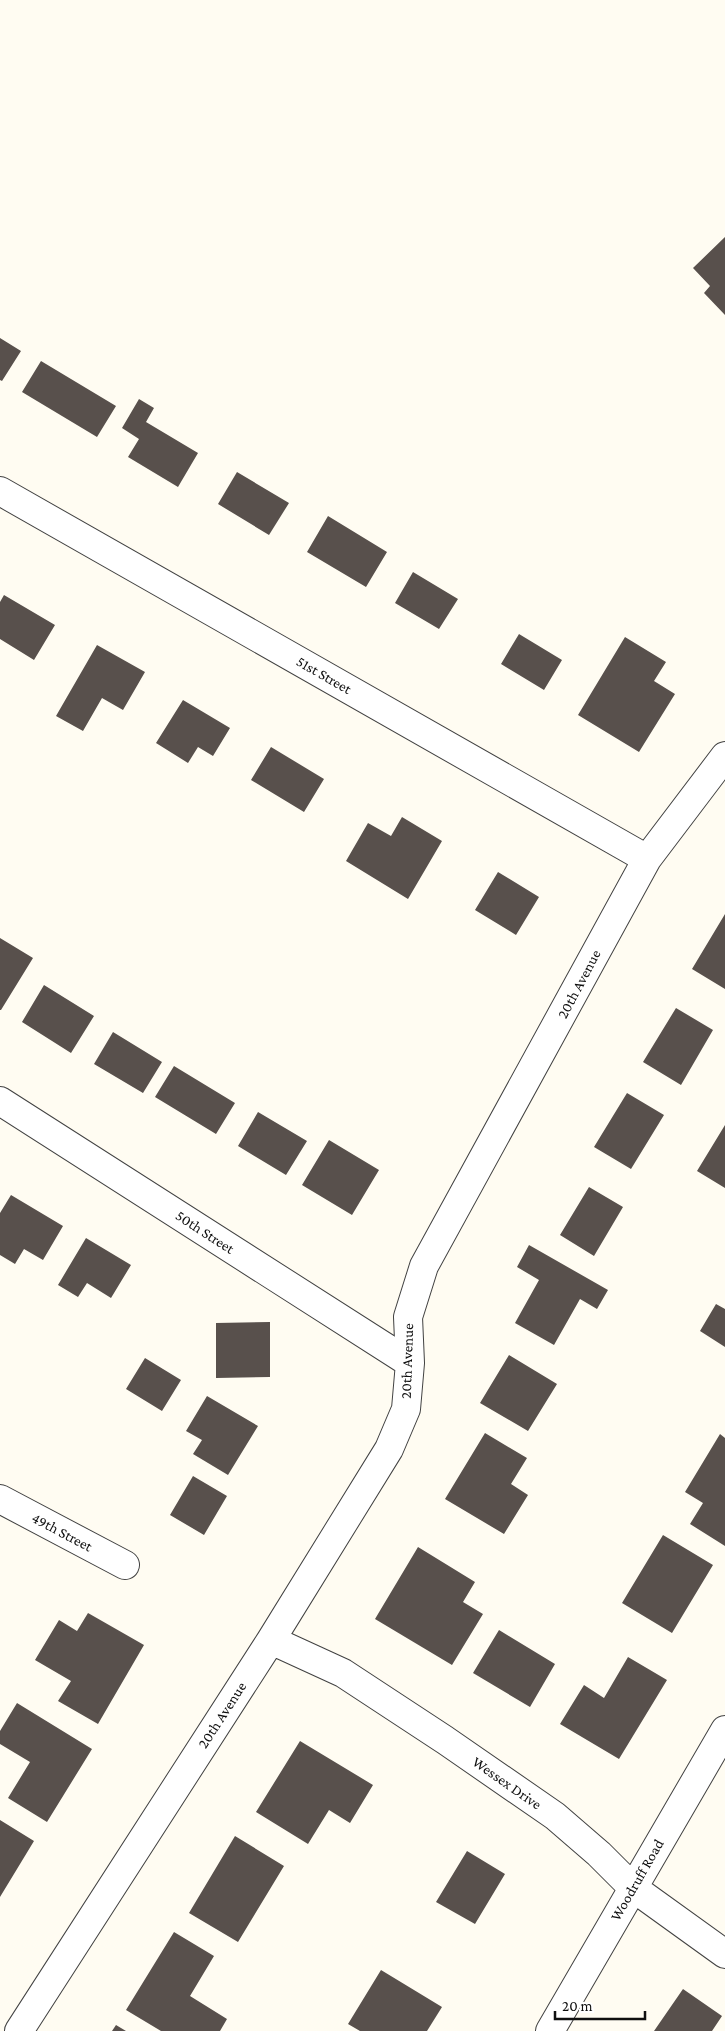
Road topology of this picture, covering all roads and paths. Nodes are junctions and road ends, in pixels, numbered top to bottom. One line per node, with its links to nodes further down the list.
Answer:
1 (0, 491): 3 (street, 51st Street)
2 (725, 756): 3 (street, 20th Avenue)
3 (647, 859): 5 (street, 20th Avenue)
4 (0, 1101): 5 (street, 50th Street)
5 (410, 1363): 8 (street, 20th Avenue)
6 (0, 1499): 7 (street, 49th Street)
7 (125, 1565)
8 (271, 1640): 10 (street, Wessex Drive); 12 (street, 20th Avenue)
9 (725, 1730): 10 (street, Woodruff Road)
10 (632, 1887): 11 (street, Wessex Drive); 13 (street, Woodruff Road)
11 (725, 1954)
12 (18, 2031)
13 (550, 2031)

